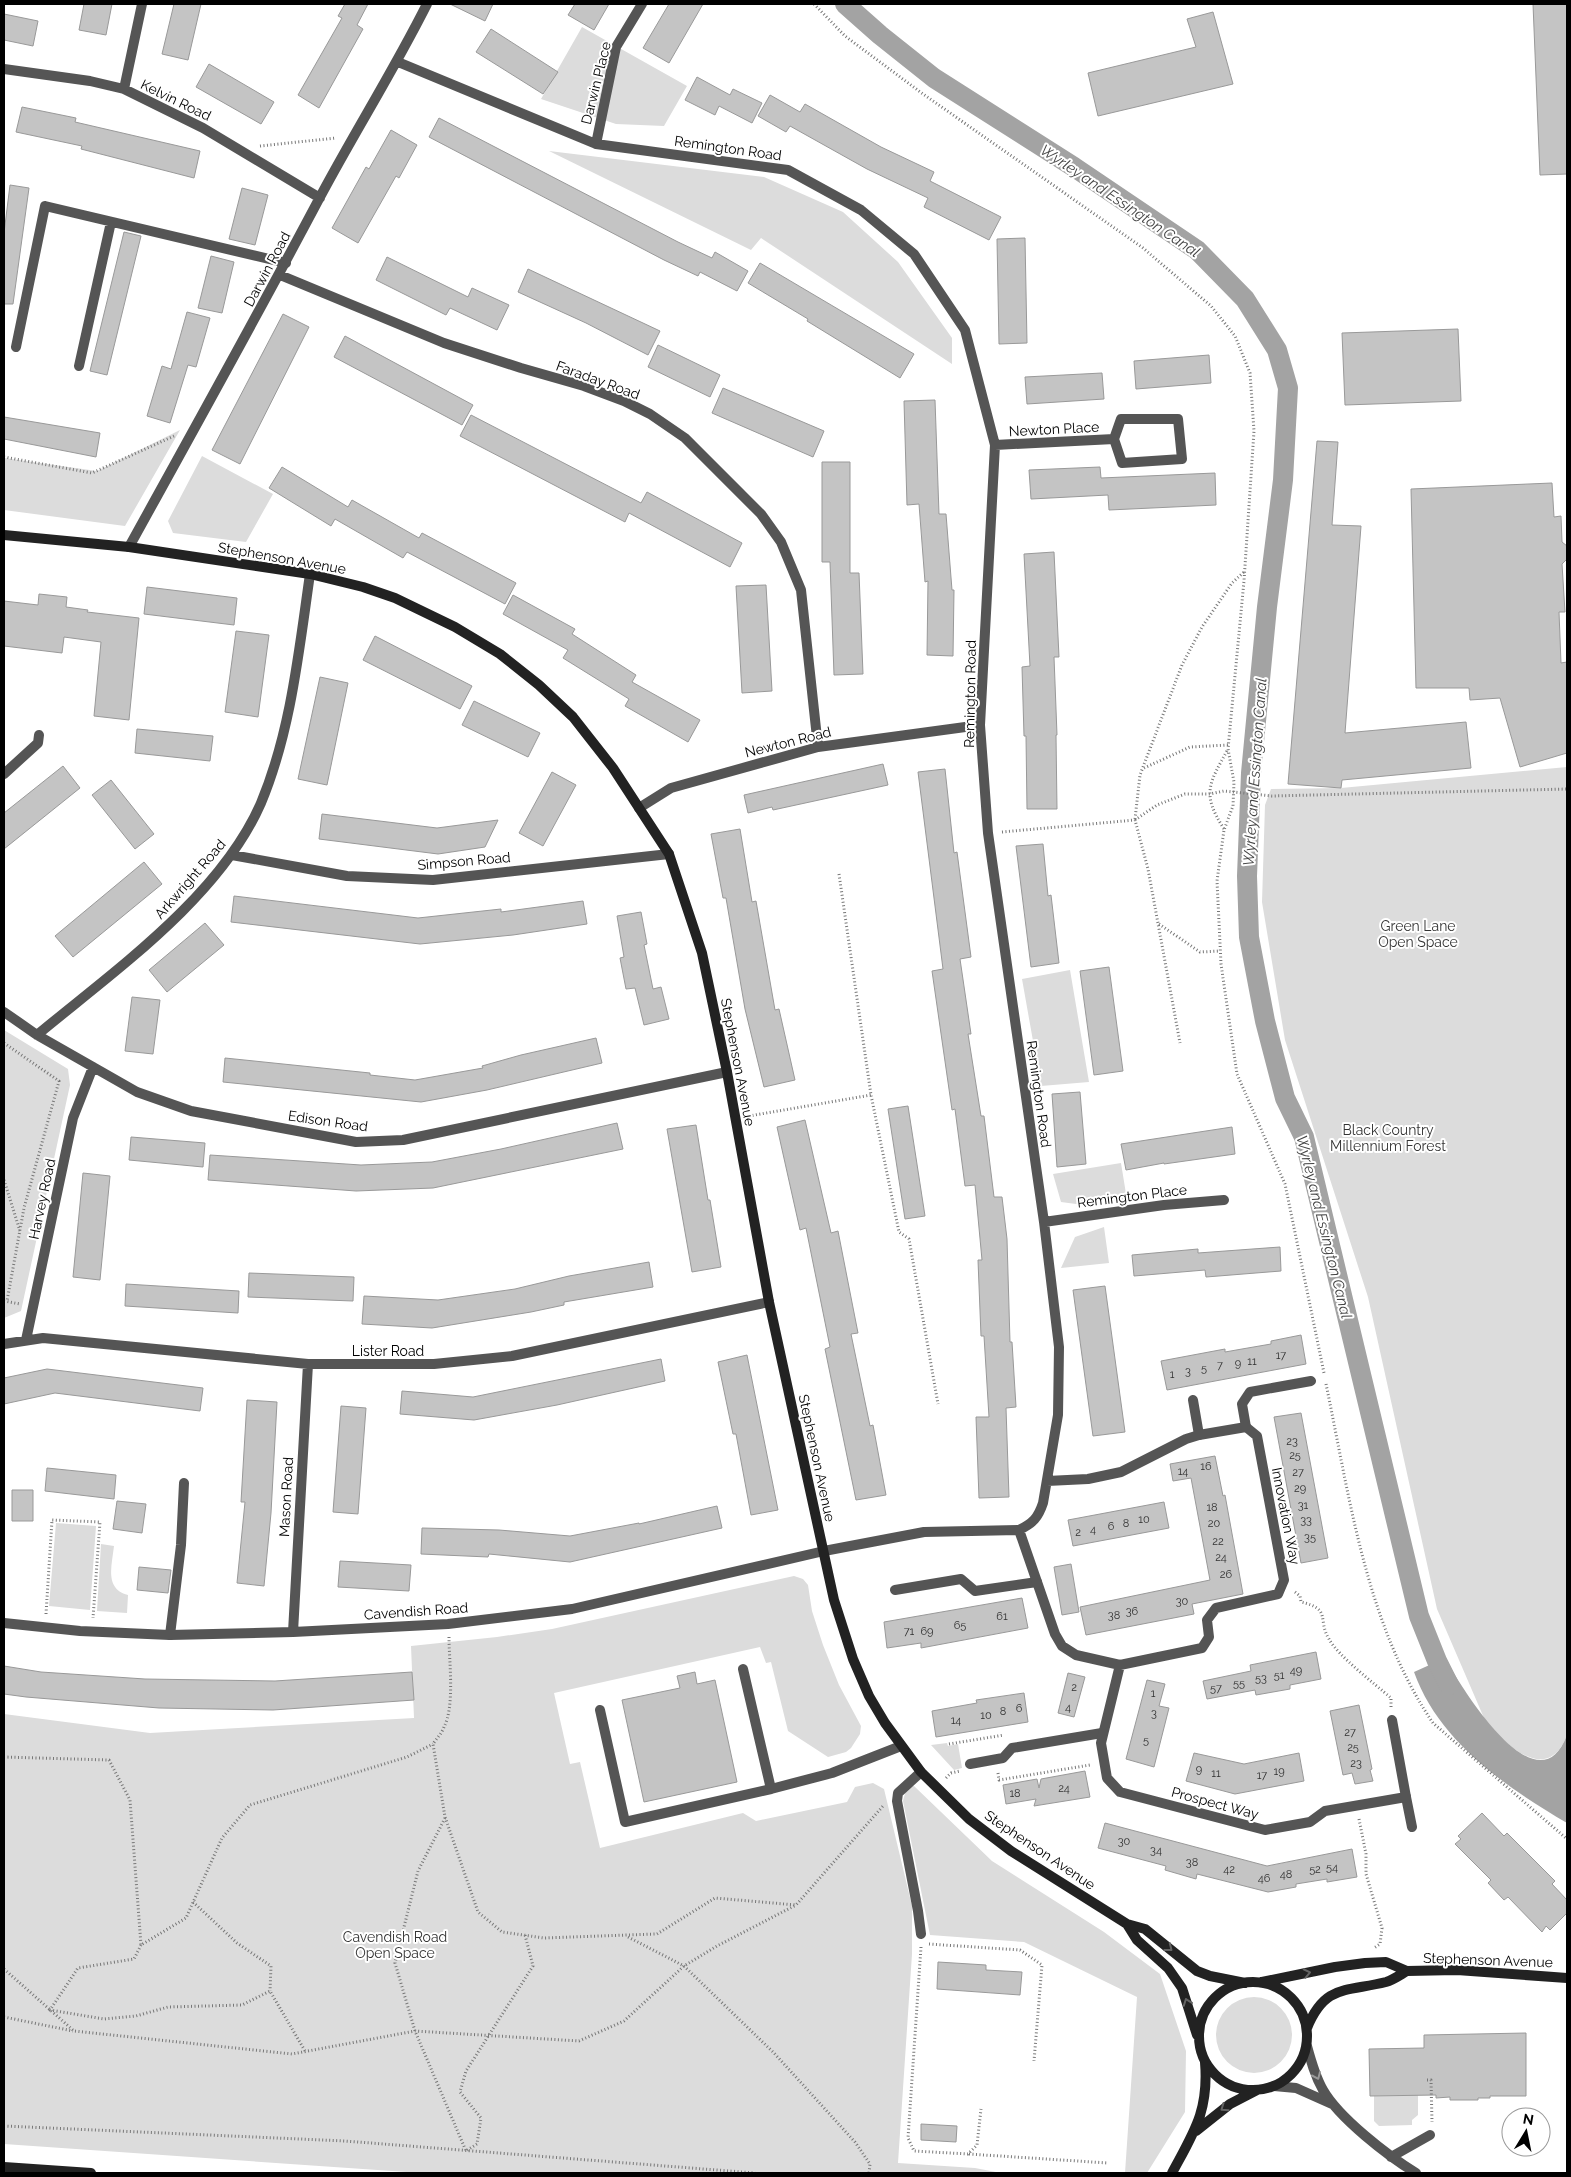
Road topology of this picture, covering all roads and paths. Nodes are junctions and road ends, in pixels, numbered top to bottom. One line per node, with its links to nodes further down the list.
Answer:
1 (142, 4): 7 (street)
2 (427, 4): 5 (street, Darwin Road)
3 (642, 4): 9 (street, Darwin Place)
4 (814, 4): 23 (path)
5 (398, 62): 8 (street, Darwin Road); 9 (street, Remington Road)
6 (4, 69): 7 (street, Kelvin Road)
7 (124, 89): 10 (street, Kelvin Road)
8 (355, 136): 10 (path); 11 (street, Darwin Road)
9 (596, 144): 19 (street, Remington Road)
10 (237, 148): 11 (street, Kelvin Road)
11 (320, 198): 13 (street, Darwin Road)
12 (110, 222): 13 (street); 15 (street); 16 (street)
13 (286, 263): 14 (street, Darwin Road)
14 (280, 275): 17 (street, Darwin Road); 27 (street, Faraday Road)
15 (16, 347)
16 (78, 366)
17 (196, 426): 20 (path); 22 (street, Darwin Road)
18 (1114, 439): 18 (street, Newton Place); 19 (street, Newton Place)
19 (995, 445): 25 (street, Remington Road)
20 (4, 457)
21 (4, 535): 22 (street, Stephenson Avenue)
22 (129, 547): 24 (street, Stephenson Avenue)
23 (1245, 570): 28 (path); 29 (path)
24 (310, 574): 33 (street, Stephenson Avenue); 38 (street, Arkwright Road)
25 (980, 725): 27 (street, Newton Road); 36 (street, Remington Road)
26 (39, 736): 30 (street)
27 (818, 747): 33 (street, Newton Road)
28 (1228, 747): 29 (path); 32 (path); 35 (path)
29 (1142, 769): 34 (path)
30 (4, 774)
31 (1567, 789): 32 (path)
32 (1210, 794): 34 (path); 35 (path)
33 (639, 808): 37 (street, Stephenson Avenue)
34 (1135, 820): 36 (path); 40 (path)
35 (1224, 830): 41 (path)
36 (988, 833): 52 (street, Remington Road)
37 (669, 854): 38 (street, Simpson Road); 47 (street, Stephenson Avenue)
38 (232, 855): 43 (street, Arkwright Road)
39 (839, 874): 48 (path)
40 (1158, 923): 41 (path); 45 (path)
41 (1220, 951): 59 (path)
42 (4, 1012): 43 (street, Edison Road)
43 (37, 1035): 46 (street, Edison Road)
44 (4, 1043): 53 (path)
45 (1180, 1043)
46 (93, 1067): 47 (street, Edison Road); 56 (street, Harvey Road)
47 (728, 1072): 49 (street, Stephenson Avenue)
48 (871, 1095): 49 (path); 63 (path)
49 (736, 1118): 55 (street, Stephenson Avenue)
50 (4, 1180): 53 (path)
51 (1224, 1200): 52 (street, Remington Place)
52 (1044, 1222): 66 (street, Remington Road)
53 (20, 1232): 54 (path)
54 (7, 1301)
55 (769, 1302): 58 (street, Lister Road); 69 (street, Stephenson Avenue)
56 (26, 1340): 57 (street, Lister Road); 58 (street, Lister Road)
57 (4, 1344)
58 (308, 1364): 77 (street, Mason Road)
59 (1324, 1374)
60 (1311, 1381): 64 (street)
61 (1326, 1383): 101 (path)
62 (1193, 1400): 65 (street)
63 (938, 1404)
64 (1246, 1428): 65 (street); 70 (street, Innovation Way)
65 (1199, 1435): 66 (street)
66 (1047, 1481): 68 (street, Remington Road)
67 (184, 1483): 78 (street)
68 (1019, 1530): 69 (street); 71 (street, Innovation Way)
69 (824, 1551): 74 (street, Cavendish Road); 87 (street, Stephenson Avenue)
70 (1284, 1580): 79 (street, Innovation Way); 82 (path)
71 (1037, 1582): 72 (street); 79 (street, Innovation Way)
72 (895, 1590)
73 (4, 1623): 75 (street, Cavendish Road)
74 (448, 1624): 77 (street, Cavendish Road); 85 (path)
75 (45, 1628): 76 (street, Cavendish Road); 76 (path)
76 (92, 1631): 78 (street, Cavendish Road)
77 (293, 1632): 78 (street, Cavendish Road)
78 (170, 1634)
79 (1120, 1665): 83 (street, Prospect Way)
80 (744, 1669): 95 (street)
81 (600, 1710): 95 (street)
82 (1392, 1720): 97 (street)
83 (1102, 1733): 89 (street, Prospect Way); 90 (street)
84 (1008, 1734): 86 (path)
85 (433, 1744): 99 (path); 102 (path)
86 (949, 1744)
87 (901, 1746): 93 (street, Stephenson Avenue); 95 (street)
88 (4, 1757): 108 (path)
89 (1104, 1762): 91 (path); 98 (street, Prospect Way)
90 (970, 1764)
91 (996, 1765)
92 (961, 1771): 94 (path)
93 (921, 1772): 94 (street, Stephenson Avenue); 96 (street)
94 (936, 1786): 104 (street, Stephenson Avenue)
95 (771, 1790)
96 (898, 1793): 103 (path); 105 (street)
97 (1406, 1797): 98 (street, Prospect Way); 100 (street)
98 (1357, 1806): 109 (path)
99 (445, 1817): 106 (path); 120 (path)
100 (1412, 1827)
101 (1567, 1839)
102 (193, 1902): 108 (path); 116 (path)
103 (796, 1905): 107 (path); 110 (path)
104 (1127, 1924): 114 (street, Stephenson Avenue, one-way to 114); 124 (street, Stephenson Avenue, one-way to 104)
105 (921, 1934)
106 (525, 1935): 107 (path); 122 (path)
107 (628, 1936): 110 (path)
108 (141, 1945): 117 (path)
109 (1365, 1963): 112 (street, Stephenson Avenue); 115 (street, Stephenson Avenue, one-way to 109)
110 (684, 1966): 122 (path); 143 (path)
111 (4, 1969): 117 (path)
112 (1407, 1971): 113 (street, Stephenson Avenue); 119 (street, Stephenson Avenue)
113 (1567, 1978)
114 (1245, 1983): 115 (street); 124 (street)
115 (1259, 1983): 119 (street)
116 (270, 1991): 117 (path); 125 (path)
117 (50, 2010): 121 (path)
118 (4, 2018): 121 (path)
119 (1307, 2028): 123 (street)
120 (415, 2030): 122 (path); 125 (path); 136 (path)
121 (74, 2031): 125 (path)
122 (491, 2036): 136 (path)
123 (1307, 2046): 129 (street); 131 (street, one-way to 131)
124 (1201, 2048): 127 (street)
125 (305, 2051)
126 (1034, 2061): 137 (path)
127 (1205, 2061): 130 (street); 134 (street)
128 (1427, 2080): 135 (path)
129 (1274, 2086): 130 (street); 131 (street)
130 (1257, 2090): 134 (street, one-way to 134)
131 (1333, 2104): 138 (street)
132 (981, 2108): 137 (path)
133 (4, 2126): 136 (path)
134 (1196, 2131): 144 (street)
135 (1431, 2131): 138 (street)
136 (466, 2151): 142 (path)
137 (968, 2154): 139 (path)
138 (1391, 2157): 145 (street)
139 (1108, 2163)
140 (4, 2167): 141 (street)
141 (91, 2173)
142 (755, 2173)
143 (869, 2173)
144 (1172, 2173)
145 (1416, 2173)

